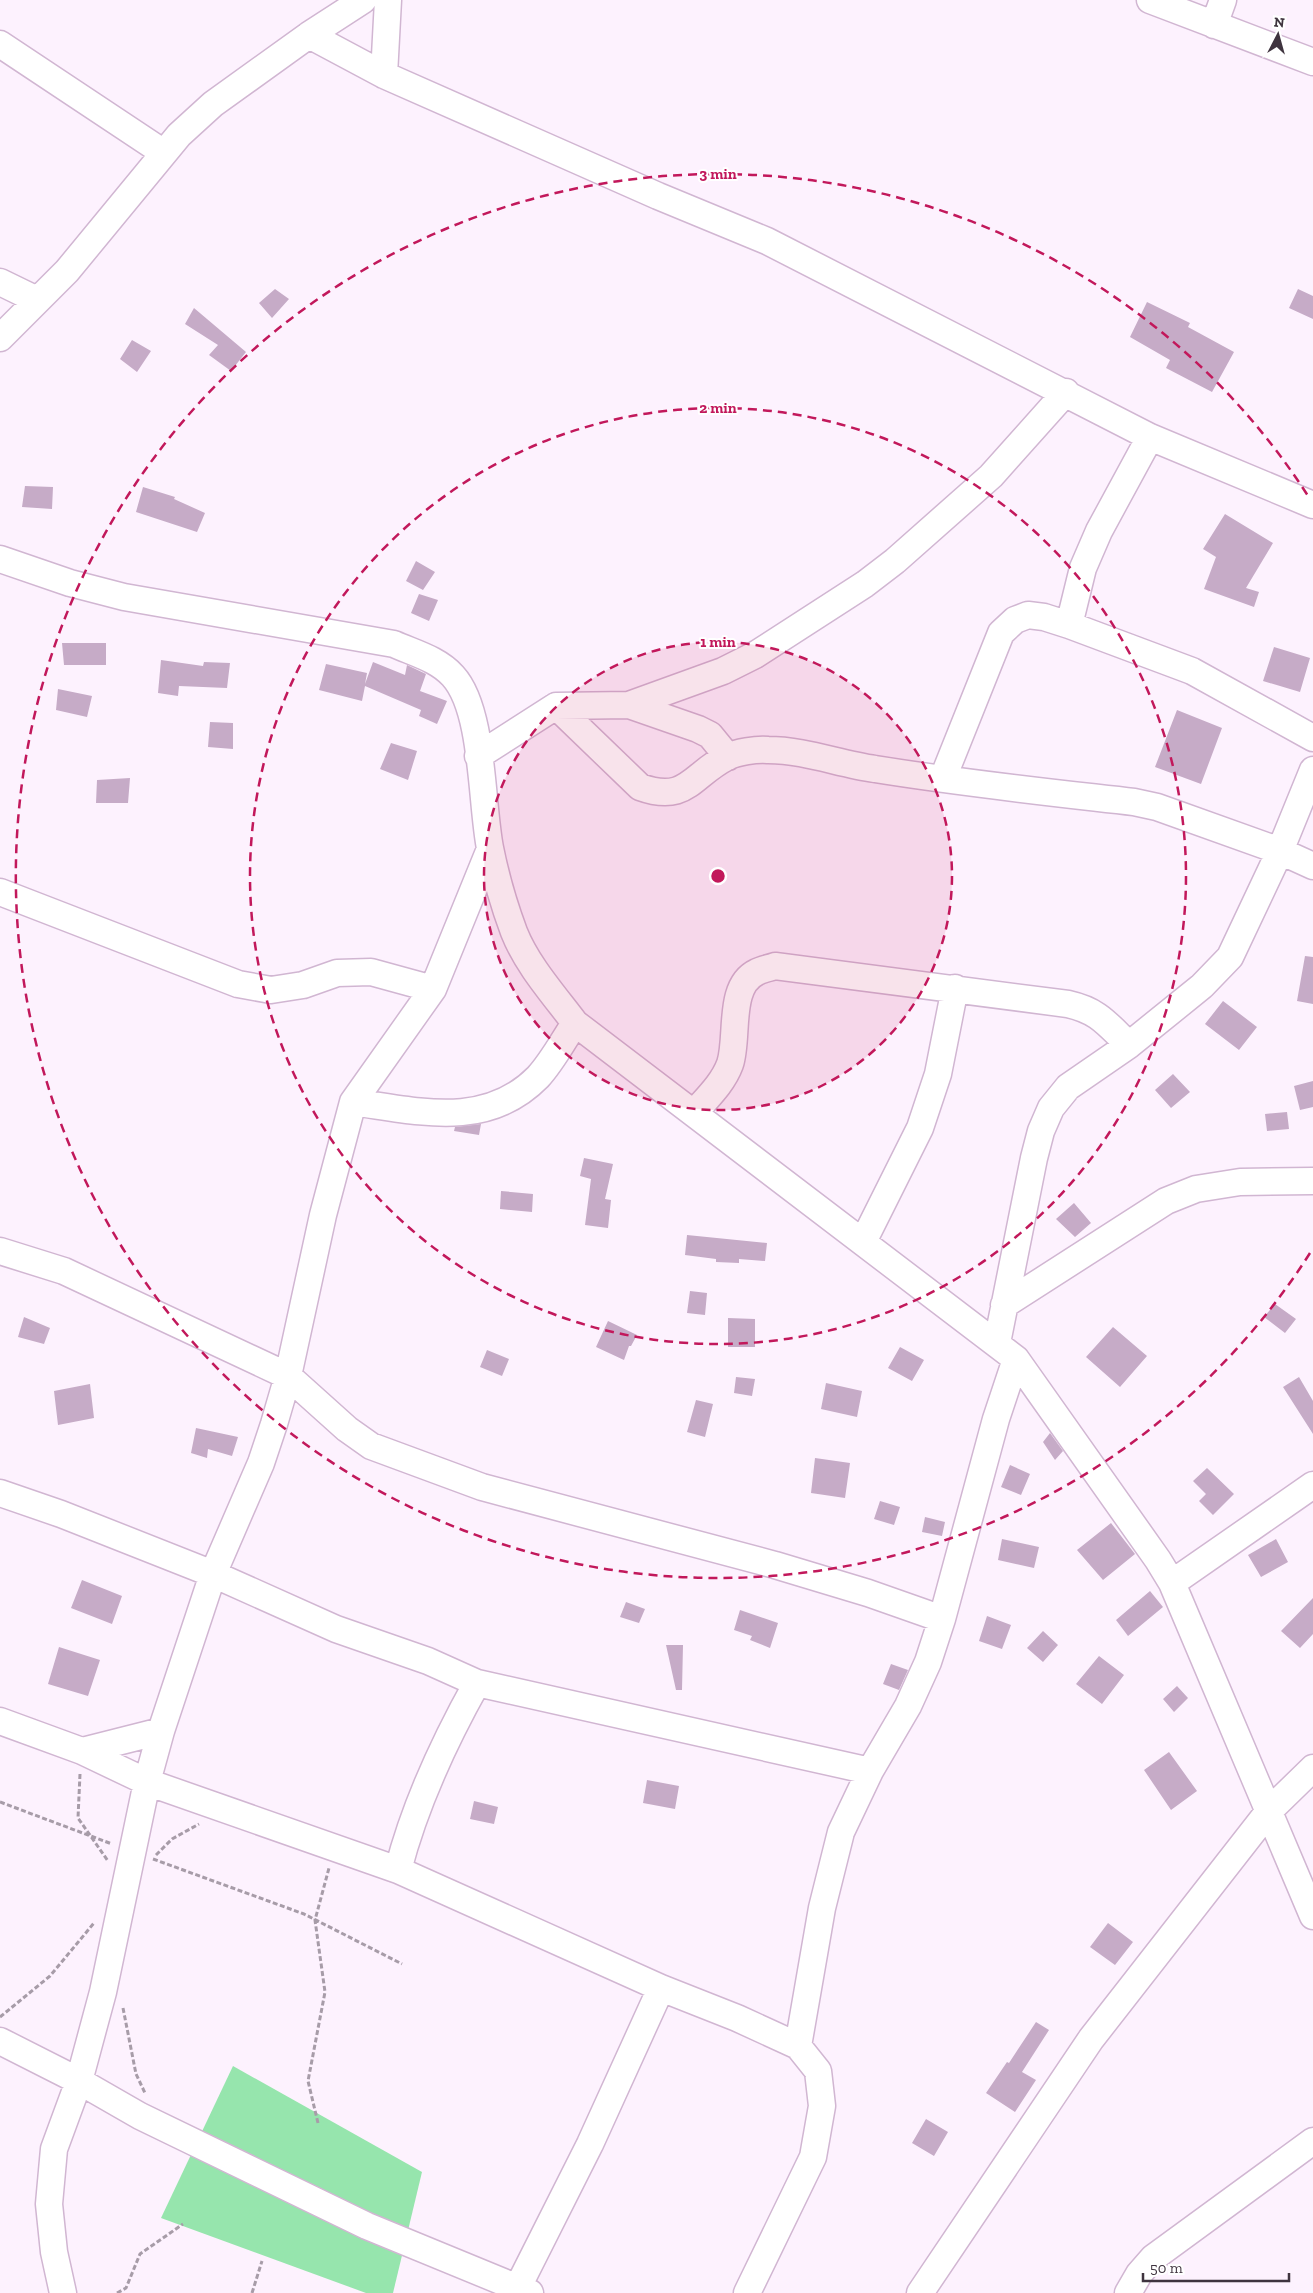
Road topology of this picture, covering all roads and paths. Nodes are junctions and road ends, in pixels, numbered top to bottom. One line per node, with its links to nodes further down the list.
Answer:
1 (363, 0): 6 (street)
2 (388, 0): 9 (street)
3 (1150, 0): 5 (street)
4 (1223, 0): 5 (street)
5 (1214, 25): 8 (street)
6 (309, 35): 9 (street); 10 (street)
7 (0, 44): 10 (street)
8 (1313, 62)
9 (384, 76): 14 (street)
10 (164, 153): 12 (street)
11 (0, 282): 12 (street)
12 (37, 300): 13 (street)
13 (0, 338)
14 (1066, 392): 15 (street); 19 (street)
15 (1150, 436): 16 (street); 18 (street)
16 (1313, 505)
17 (0, 559): 22 (street)
18 (1069, 625): 21 (street); 25 (street)
19 (629, 705): 20 (street); 23 (street)
20 (556, 706): 22 (street); 23 (street)
21 (1313, 738)
22 (478, 756): 26 (street)
23 (728, 757): 25 (street)
24 (1313, 770): 27 (street)
25 (943, 778): 27 (street)
26 (490, 849): 31 (street); 32 (street)
27 (1280, 851): 28 (street); 33 (street)
28 (1313, 866)
29 (0, 892): 31 (street)
30 (955, 988): 33 (street); 35 (street); 37 (street)
31 (433, 989): 34 (street)
32 (574, 1023): 34 (street); 35 (street)
33 (1129, 1045): 39 (street)
34 (353, 1102): 41 (street)
35 (694, 1113): 37 (street)
36 (1313, 1181): 39 (street)
37 (863, 1242): 40 (street)
38 (0, 1251): 41 (street)
39 (1004, 1305): 40 (street)
40 (1006, 1351): 45 (street); 46 (street)
41 (288, 1376): 44 (street); 46 (street)
42 (1313, 1484): 45 (street)
43 (0, 1493): 44 (street)
44 (213, 1574): 47 (street); 49 (street)
45 (1172, 1583): 56 (street)
46 (942, 1619): 52 (street)
47 (477, 1682): 52 (street); 60 (street)
48 (0, 1721): 50 (street)
49 (161, 1731): 50 (street); 53 (street)
50 (82, 1751): 53 (street); 61 (path)
51 (1313, 1768): 56 (street)
52 (870, 1771): 70 (street)
53 (147, 1782): 55 (street); 61 (street)
54 (0, 1802): 57 (path)
55 (226, 1810): 58 (street); 61 (path)
56 (1269, 1811): 62 (street); 82 (street)
57 (120, 1847)
58 (334, 1848): 60 (street); 63 (path)
59 (148, 1857): 63 (path)
60 (398, 1870): 66 (street)
61 (126, 1884): 71 (street)
62 (1313, 1916)
63 (315, 1920): 65 (path); 73 (path)
64 (94, 1922): 68 (path)
65 (402, 1964)
66 (661, 1988): 70 (street); 77 (street)
67 (122, 1998): 72 (path)
68 (0, 2018)
69 (0, 2041): 71 (street)
70 (798, 2046): 81 (street)
71 (79, 2081): 77 (street); 78 (street)
72 (149, 2100)
73 (318, 2123)
74 (1313, 2141): 83 (street)
75 (184, 2224): 79 (path)
76 (262, 2261): 80 (path)
77 (524, 2290)
78 (63, 2293)
79 (118, 2293)
80 (252, 2293)
81 (747, 2293)
82 (920, 2293)
83 (1128, 2293)

